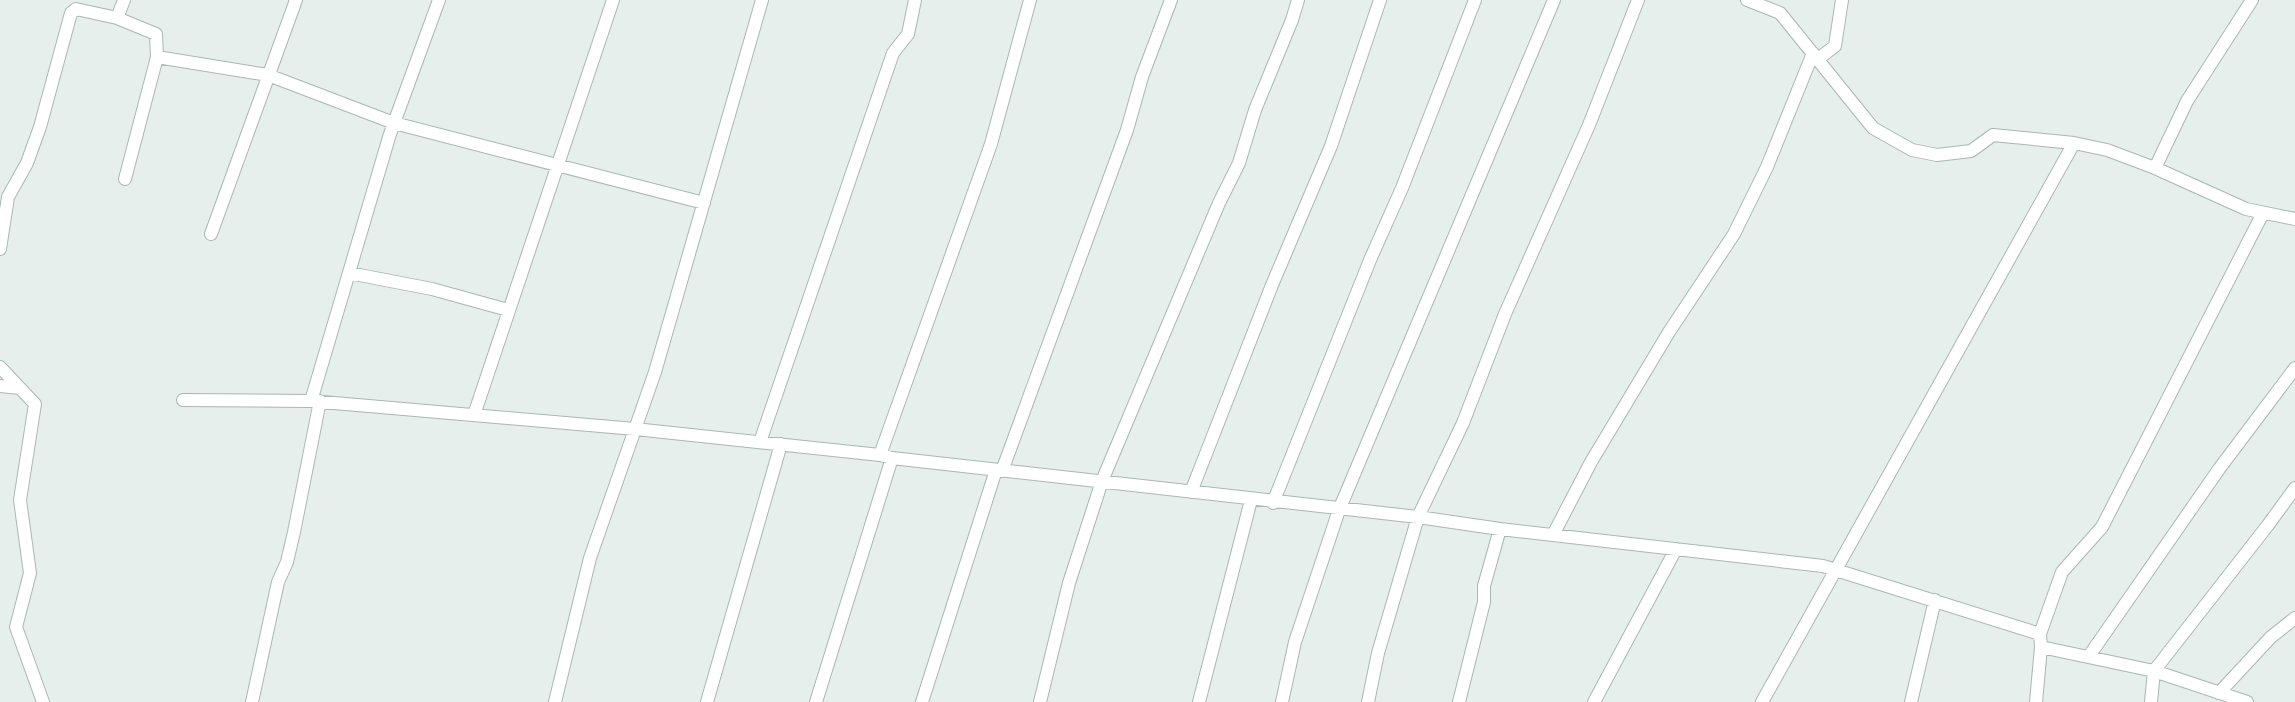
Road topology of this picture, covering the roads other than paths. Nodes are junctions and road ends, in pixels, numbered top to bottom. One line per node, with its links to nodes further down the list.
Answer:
1 (124, 0): 17 (street)
2 (296, 0): 20 (street)
3 (440, 0): 21 (street)
4 (613, 0): 23 (street)
5 (762, 0): 26 (street)
6 (915, 0): 41 (street)
7 (1030, 0): 43 (street)
8 (1170, 0): 45 (street)
9 (1298, 0): 46 (street)
10 (1380, 0): 48 (street)
11 (1475, 0): 50 (street)
12 (1554, 0): 51 (street)
13 (1638, 0): 52 (street)
14 (1842, 0): 18 (street)
15 (2252, 0): 24 (street)
16 (1754, 1): 18 (street)
17 (117, 18): 19 (street); 30 (street)
18 (1815, 56): 22 (street); 54 (street)
19 (157, 57): 20 (street); 25 (street)
20 (268, 75): 21 (street); 29 (street)
21 (394, 123): 23 (street); 31 (street)
22 (2074, 143): 24 (street); 56 (street)
23 (557, 165): 26 (street); 32 (street)
24 (2155, 168): 27 (street)
25 (125, 179)
26 (704, 202): 40 (street)
27 (2263, 213): 28 (street); 59 (street)
28 (2295, 219)
29 (211, 234)
30 (0, 249)
31 (349, 273): 32 (street); 38 (street)
32 (508, 310): 39 (street)
33 (0, 367): 36 (street)
34 (2295, 368): 61 (street)
35 (0, 386): 36 (street)
36 (20, 388): 64 (street)
37 (183, 400): 38 (street)
38 (315, 401): 39 (street); 65 (street)
39 (474, 415): 40 (street)
40 (635, 429): 41 (street); 66 (street)
41 (760, 442): 42 (street)
42 (781, 444): 43 (street); 67 (street)
43 (880, 455): 44 (street)
44 (892, 458): 45 (street); 68 (street)
45 (999, 471): 46 (street); 69 (street)
46 (1102, 481): 48 (street); 70 (street)
47 (2295, 488): 62 (street)
48 (1191, 492): 49 (street)
49 (1251, 500): 50 (street); 71 (street)
50 (1273, 502): 51 (street)
51 (1339, 510): 52 (street); 72 (street)
52 (1418, 517): 53 (street); 73 (street)
53 (1500, 529): 54 (street); 74 (street)
54 (1553, 535): 55 (street)
55 (1676, 549): 56 (street); 75 (street)
56 (1836, 570): 57 (street); 76 (street)
57 (1935, 600): 59 (street); 77 (street)
58 (2295, 618): 63 (street)
59 (2040, 634): 60 (street)
60 (2041, 647): 61 (street); 78 (street)
61 (2089, 656): 62 (street)
62 (2154, 671): 63 (street); 79 (street)
63 (2219, 693): 80 (street)
64 (43, 702)
65 (252, 702)
66 (555, 702)
67 (707, 702)
68 (816, 702)
69 (922, 702)
70 (1040, 702)
71 (1199, 702)
72 (1282, 702)
73 (1368, 702)
74 (1459, 702)
75 (1594, 702)
76 (1762, 702)
77 (1911, 702)
78 (2036, 702)
79 (2151, 702)
80 (2247, 702)

